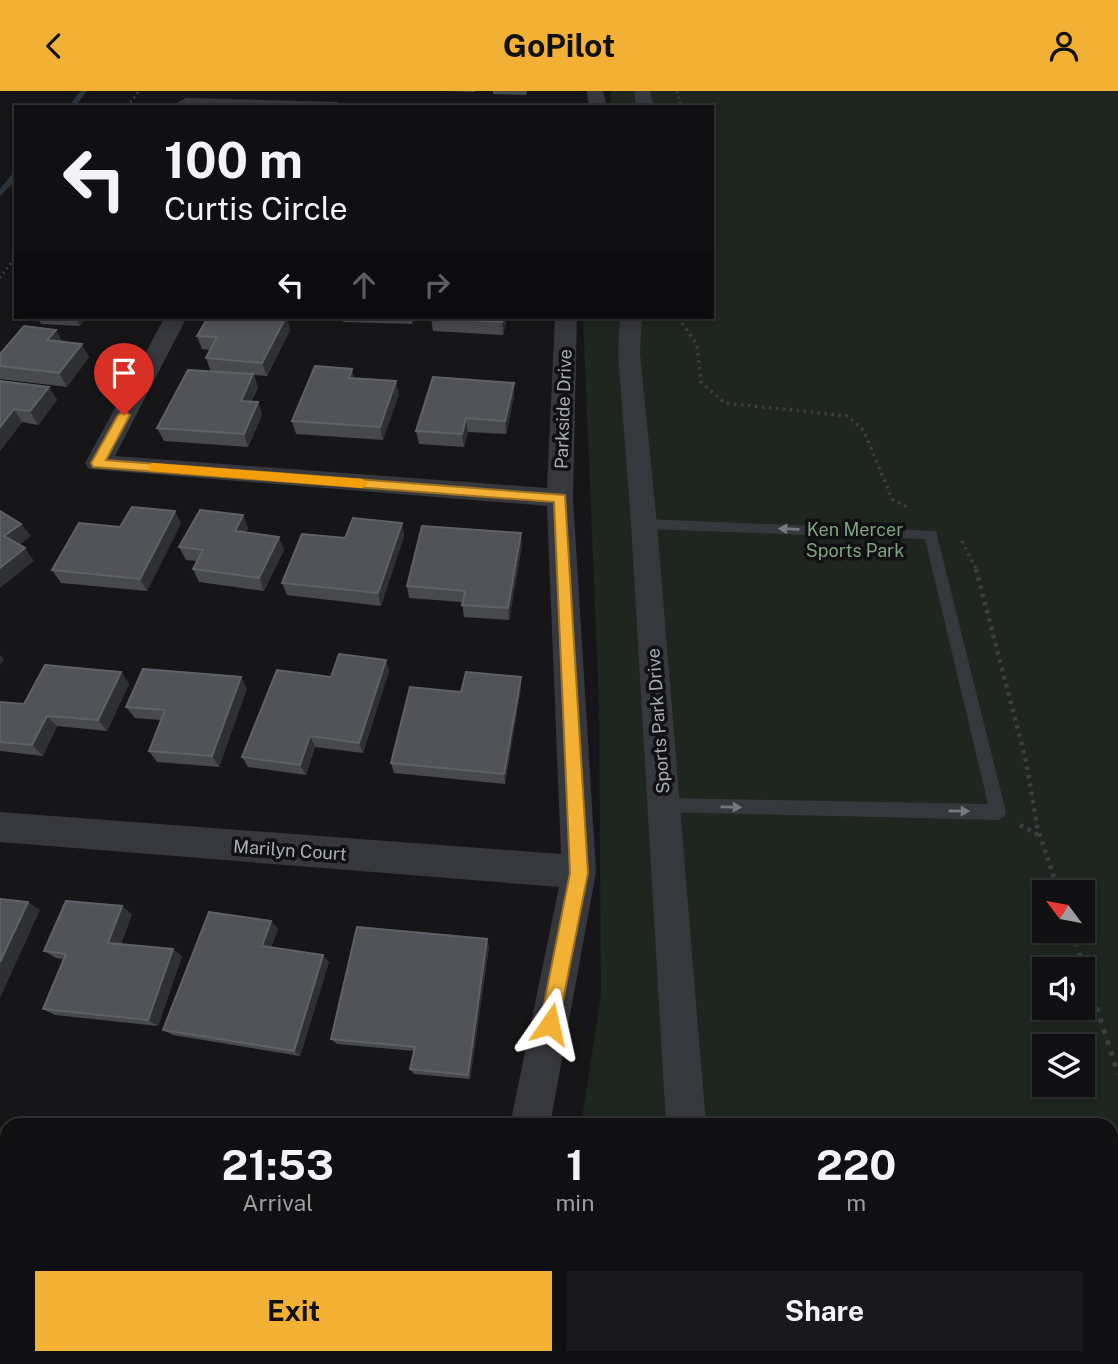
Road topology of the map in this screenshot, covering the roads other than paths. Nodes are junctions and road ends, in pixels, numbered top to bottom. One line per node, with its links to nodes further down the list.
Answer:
1 (186, 103): 2 (street)
2 (262, 105)
3 (175, 319): 6 (street)
4 (565, 319): 6 (street, Parkside Drive)
5 (631, 319): 7 (street, Sports Park Drive)
6 (560, 498): 10 (street, Parkside Drive)
7 (644, 524): 8 (street, Sports Park Drive); 8 (lane, one-way to 7)
8 (663, 805): 12 (street, Sports Park Drive)
9 (0, 827): 10 (street, Marilyn Court)
10 (579, 873): 11 (street, Parkside Drive)
11 (531, 1118)
12 (685, 1118)

